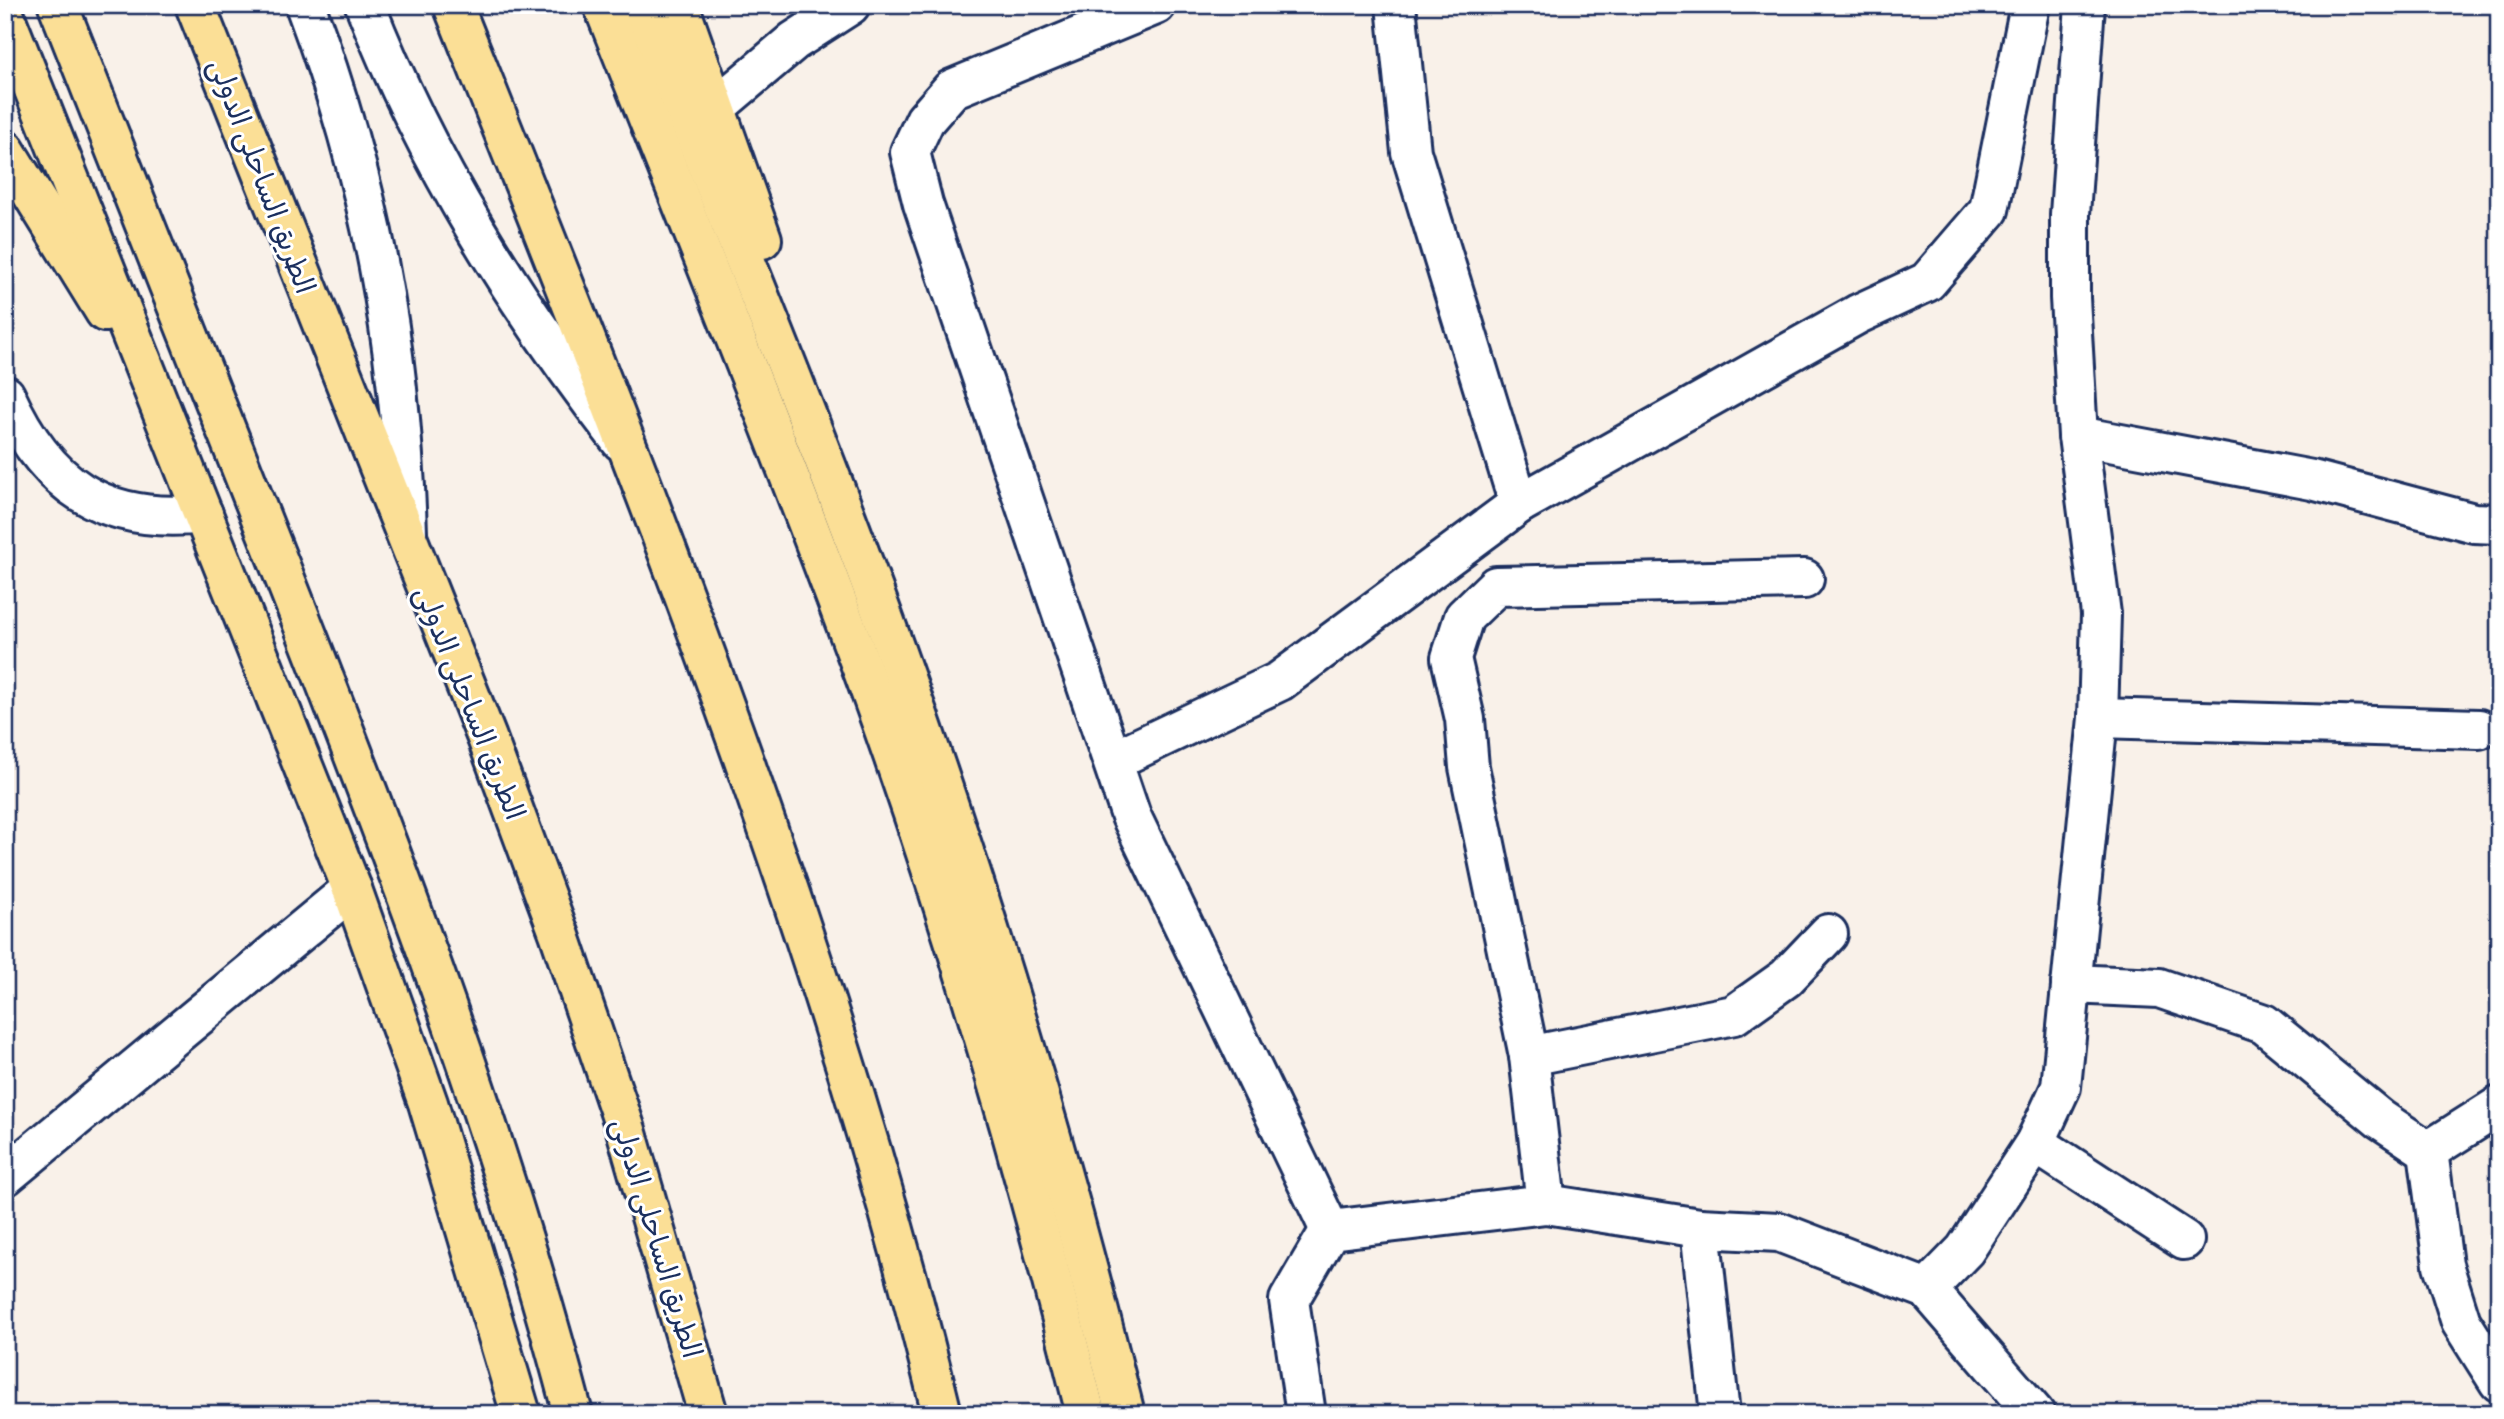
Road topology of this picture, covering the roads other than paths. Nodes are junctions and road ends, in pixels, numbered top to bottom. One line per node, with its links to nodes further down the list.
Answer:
1 (58, 5): 45 (main road)
2 (195, 5): 25 (main road, الطريق الساحلى الدولى)
3 (304, 5): 25 (street)
4 (365, 5): 20 (street)
5 (453, 5): 20 (main road)
6 (603, 5): 48 (main road)
7 (643, 5): 21 (main road)
8 (680, 5): 15 (main road)
9 (850, 5): 15 (street)
10 (1157, 5): 29 (street)
11 (1396, 5): 22 (street)
12 (2030, 5): 22 (street)
13 (2085, 5): 19 (street)
14 (5, 17): 17 (main road)
15 (716, 107): 21 (main road)
16 (5, 150): 17 (main road)
17 (146, 374): 23 (main road)
18 (5, 395): 23 (street)
19 (2078, 436): 24 (street); 27 (street)
20 (633, 456): 47 (main road)
21 (827, 470): 49 (main road)
22 (1519, 504): 29 (street)
23 (203, 514): 30 (main road)
24 (2499, 524)
25 (407, 546): 46 (main road, الطريق الساحلى الدولى)
26 (1804, 579): 33 (street)
27 (2098, 719): 28 (street); 32 (street)
28 (2479, 729)
29 (1114, 760): 40 (street)
30 (352, 889): 37 (street); 44 (main road)
31 (1828, 934): 33 (street)
32 (2071, 984): 35 (street); 36 (street)
33 (1530, 1056): 38 (street)
34 (2499, 1106): 36 (street)
35 (2035, 1143): 41 (street); 42 (street)
36 (2428, 1151): 43 (street)
37 (8, 1167)
38 (1546, 1204): 39 (street); 40 (street)
39 (1700, 1228): 42 (street); 51 (street)
40 (1330, 1230): 50 (street)
41 (2184, 1240)
42 (1927, 1289): 52 (street)
43 (2499, 1382)
44 (522, 1414)
45 (573, 1414)
46 (708, 1414)
47 (942, 1414)
48 (1086, 1414)
49 (1125, 1414)
50 (1306, 1414)
51 (1720, 1414)
52 (2035, 1414)

